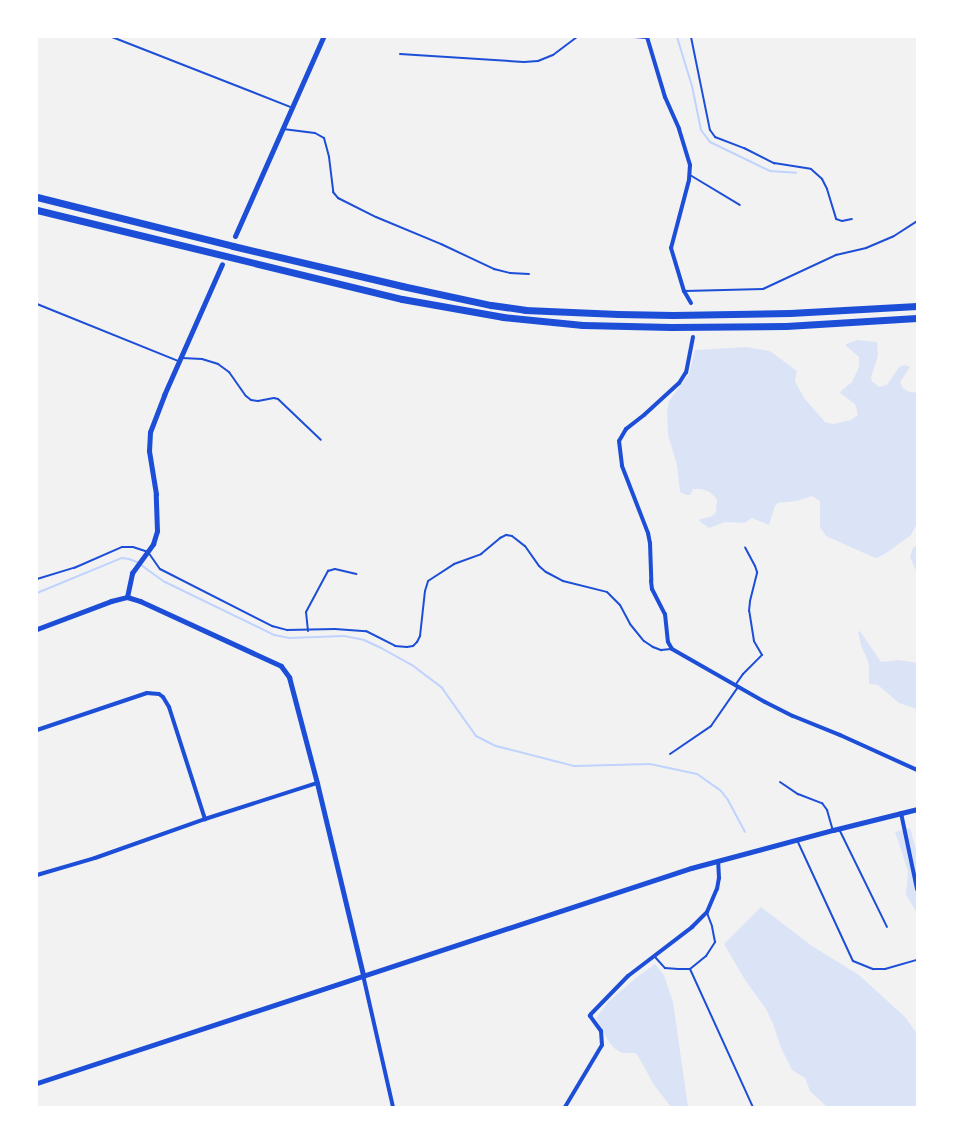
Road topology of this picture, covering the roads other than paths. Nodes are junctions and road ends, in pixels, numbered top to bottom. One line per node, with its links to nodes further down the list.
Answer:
1 (112, 37): 8 (lane)
2 (323, 37): 8 (street)
3 (577, 37): 7 (lane)
4 (634, 37): 5 (lane)
5 (647, 37): 10 (street)
6 (691, 37): 14 (lane)
7 (400, 54)
8 (291, 107): 9 (street)
9 (282, 129): 16 (street); 18 (lane)
10 (690, 175): 12 (lane); 19 (street)
11 (37, 197): 22 (highway)
12 (740, 205)
13 (37, 210): 23 (highway)
14 (852, 219)
15 (917, 221): 19 (lane)
16 (235, 236)
17 (222, 264): 25 (street)
18 (529, 274)
19 (684, 291): 20 (street)
20 (691, 303)
21 (37, 304): 25 (lane)
22 (917, 306)
23 (917, 318)
24 (693, 337): 34 (street)
25 (180, 359): 26 (lane); 28 (street)
26 (321, 440)
27 (745, 547): 35 (lane)
28 (148, 552): 30 (lane); 31 (street); 33 (lane)
29 (356, 574): 33 (lane)
30 (37, 579)
31 (127, 597): 32 (street); 40 (street)
32 (37, 629)
33 (308, 631): 34 (lane)
34 (672, 649): 35 (street)
35 (737, 686): 37 (lane); 38 (street)
36 (37, 730): 43 (street)
37 (670, 754)
38 (917, 770)
39 (780, 782): 44 (lane)
40 (317, 783): 43 (street); 54 (street)
41 (917, 809): 42 (street)
42 (901, 813): 44 (street); 48 (street)
43 (205, 819): 47 (street)
44 (836, 829): 45 (street); 50 (lane)
45 (796, 839): 46 (street); 52 (lane)
46 (718, 861): 49 (street); 54 (street)
47 (37, 875)
48 (917, 889)
49 (707, 912): 51 (street); 53 (lane)
50 (887, 927)
51 (655, 957): 53 (lane); 57 (street)
52 (917, 960)
53 (690, 969): 58 (lane)
54 (363, 976): 55 (street); 56 (street)
55 (37, 1083)
56 (393, 1107)
57 (565, 1107)
58 (753, 1107)

